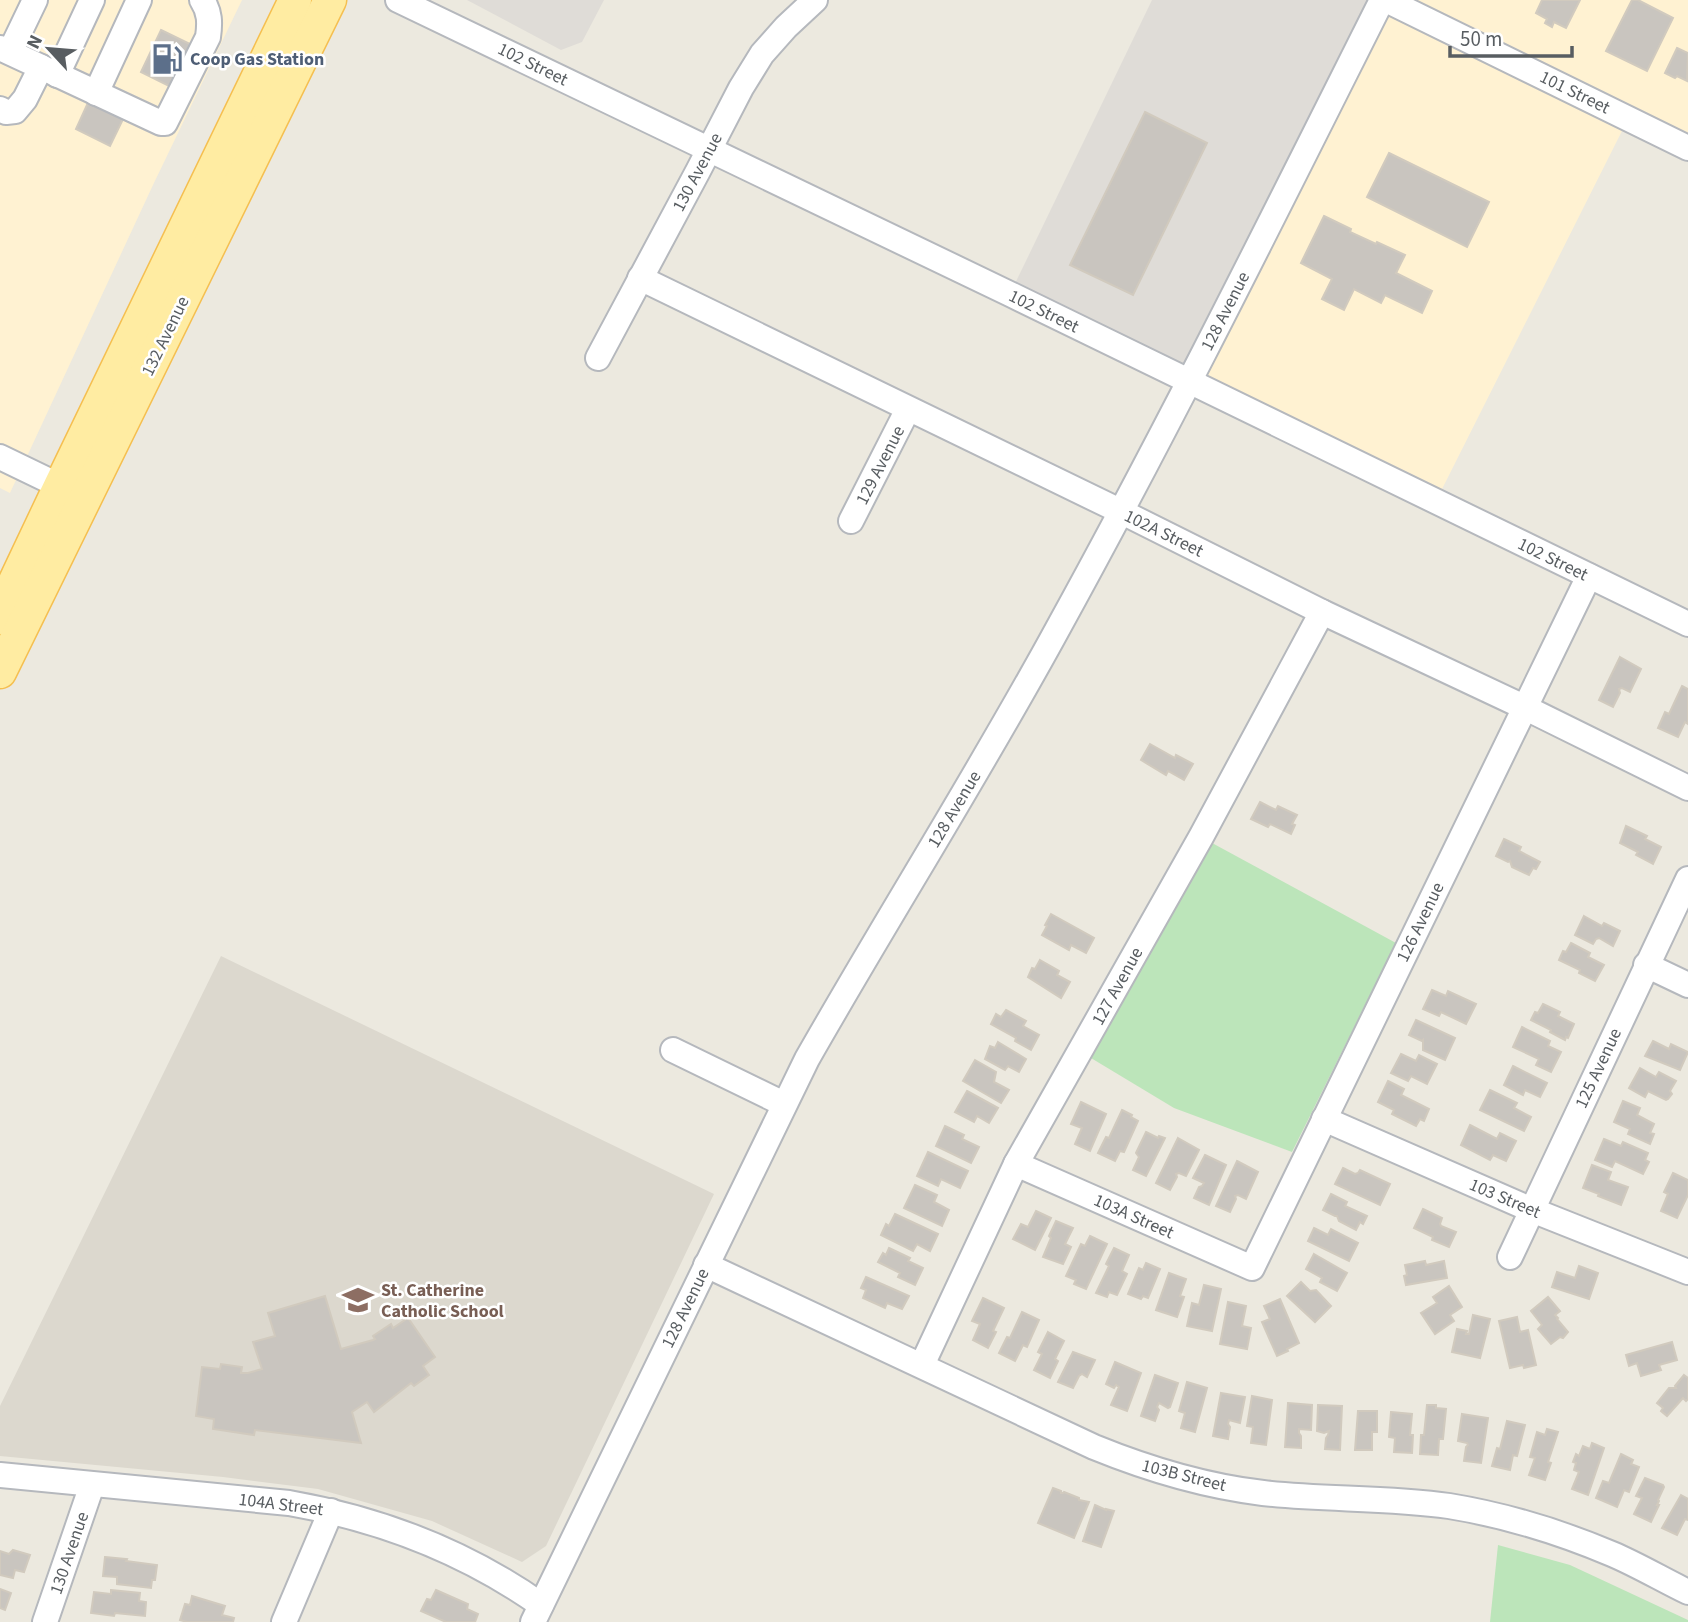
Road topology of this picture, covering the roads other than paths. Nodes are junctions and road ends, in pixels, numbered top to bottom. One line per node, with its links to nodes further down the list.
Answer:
1 (36, 0): 10 (street)
2 (92, 0): 11 (street)
3 (139, 0): 12 (street)
4 (202, 0): 12 (street)
5 (295, 0): 21 (main road, 132 Avenue)
6 (330, 0): 28 (main road, 132 Avenue)
7 (398, 0): 15 (street, 102 Street)
8 (815, 0): 15 (street, 130 Avenue)
9 (1384, 0): 14 (street, 101 Street); 18 (street, 128 Avenue)
10 (5, 50): 11 (street)
11 (49, 71): 12 (street); 13 (street)
12 (96, 93)
13 (0, 109)
14 (1688, 148)
15 (709, 149): 16 (street, 130 Avenue); 18 (street, 102 Street)
16 (640, 278): 17 (street, 130 Avenue); 19 (street, 102A Street)
17 (598, 358)
18 (1189, 382): 22 (street, 128 Avenue); 24 (street, 102 Street)
19 (908, 409): 22 (street, 102A Street); 23 (street, 129 Avenue)
20 (0, 457): 21 (street)
21 (60, 486): 26 (main road, 132 Avenue)
22 (1120, 511): 25 (street, 102A Street); 35 (street, 128 Avenue)
23 (851, 521)
24 (1589, 576): 27 (street, 102 Street); 29 (street, 126 Avenue)
25 (1322, 612): 29 (street, 102A Street); 37 (street, 127 Avenue)
26 (0, 618)
27 (1688, 624)
28 (0, 672)
29 (1524, 707): 30 (street, 102A Street); 36 (street, 126 Avenue)
30 (1688, 788)
31 (1688, 879): 32 (street, 125 Avenue)
32 (1646, 965): 33 (street); 38 (street, 125 Avenue)
33 (1688, 985)
34 (673, 1050): 35 (street)
35 (784, 1104): 40 (street, 128 Avenue)
36 (1324, 1119): 38 (street, 103 Street); 41 (street, 126 Avenue)
37 (1016, 1164): 41 (street, 103A Street); 43 (street, 127 Avenue)
38 (1532, 1210): 39 (street, 125 Avenue); 42 (street, 103 Street)
39 (1510, 1257)
40 (706, 1265): 43 (street, 103B Street); 48 (street, 128 Avenue)
41 (1252, 1268)
42 (1688, 1272)
43 (922, 1365): 47 (street, 103B Street)
44 (0, 1475): 45 (street, 104A Street)
45 (92, 1485): 46 (street, 104A Street); 49 (street, 130 Avenue)
46 (331, 1511): 48 (street, 104A Street); 50 (street)
47 (1688, 1592)
48 (537, 1614)
49 (45, 1622)
50 (284, 1622)

